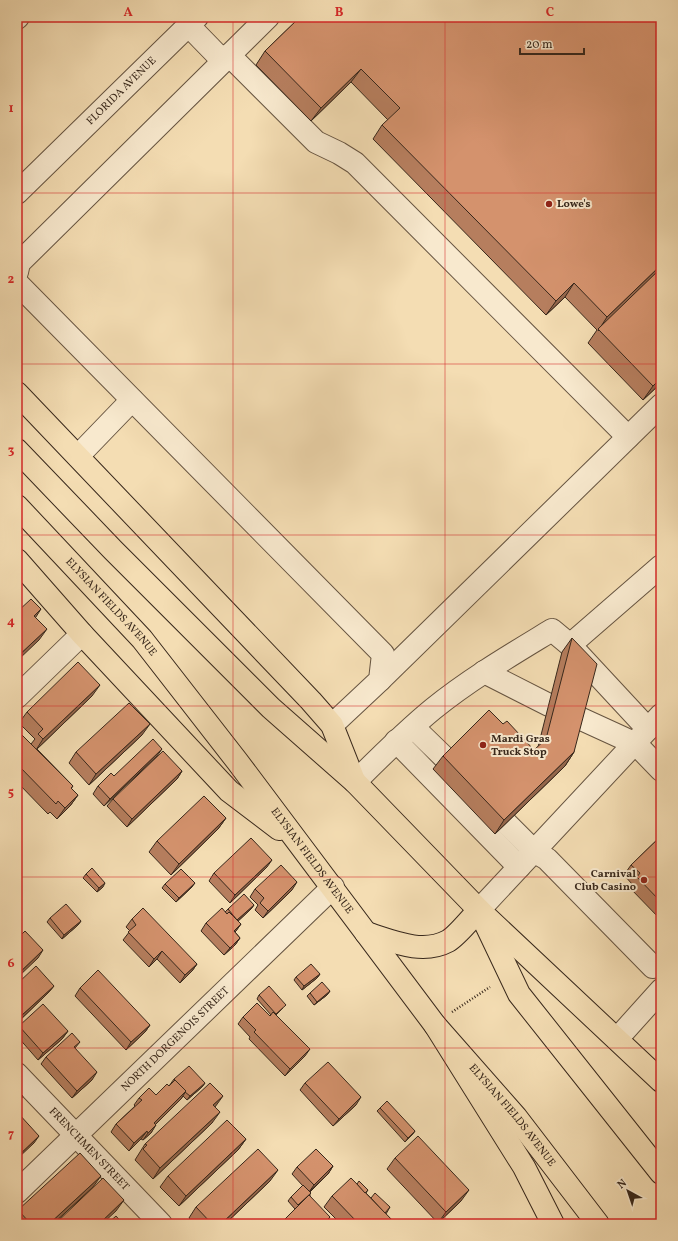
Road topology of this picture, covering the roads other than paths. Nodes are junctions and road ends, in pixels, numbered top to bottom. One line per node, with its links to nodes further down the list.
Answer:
1 (268, 17): 3 (street)
2 (193, 21): 3 (street); 4 (street, FLORIDA AVENUE)
3 (226, 58): 7 (street); 12 (street)
4 (46, 165): 5 (street, FLORIDA AVENUE); 6 (street, FLORIDA AVENUE)
5 (17, 174)
6 (17, 194)
7 (17, 272)
8 (17, 283): 10 (street)
9 (17, 393): 14 (main road)
10 (132, 400): 14 (street); 21 (street)
11 (661, 405): 12 (street)
12 (628, 437): 21 (street)
13 (17, 450): 31 (main road)
14 (78, 456): 25 (main road)
15 (17, 506): 33 (main road, ELYSIAN FIELDS AVENUE)
16 (17, 560): 18 (main road)
17 (661, 566): 19 (street)
18 (82, 634): 22 (street); 33 (main road)
19 (570, 644): 20 (street); 27 (street)
20 (484, 672): 23 (street); 26 (street)
21 (380, 680): 25 (street)
22 (17, 697)
23 (549, 705)
24 (577, 717): 27 (street)
25 (332, 725): 31 (main road)
26 (413, 727): 28 (street); 29 (street)
27 (648, 729): 30 (street); 34 (street)
28 (396, 742): 31 (street); 35 (street)
29 (445, 758)
30 (661, 770)
31 (355, 782): 37 (main road)
32 (506, 823): 34 (street)
33 (301, 845): 36 (main road, ELYSIAN FIELDS AVENUE)
34 (535, 852): 35 (street); 39 (street)
35 (519, 867): 37 (street)
36 (333, 888): 38 (main road, ELYSIAN FIELDS AVENUE); 45 (street, NORTH DORGENOIS STREET)
37 (478, 910): 38 (main road); 42 (main road); 46 (main road)
38 (366, 933): 41 (main road, ELYSIAN FIELDS AVENUE)
39 (653, 966)
40 (661, 990): 42 (street)
41 (442, 1020): 49 (main road); 50 (main road, ELYSIAN FIELDS AVENUE)
42 (617, 1039): 44 (main road)
43 (17, 1074): 45 (street, FRENCHMEN STREET)
44 (661, 1081)
45 (76, 1135): 47 (street, NORTH DORGENOIS STREET); 48 (street, FRENCHMEN STREET)
46 (661, 1173)
47 (17, 1192)
48 (161, 1224)
49 (553, 1224)
50 (598, 1224)

